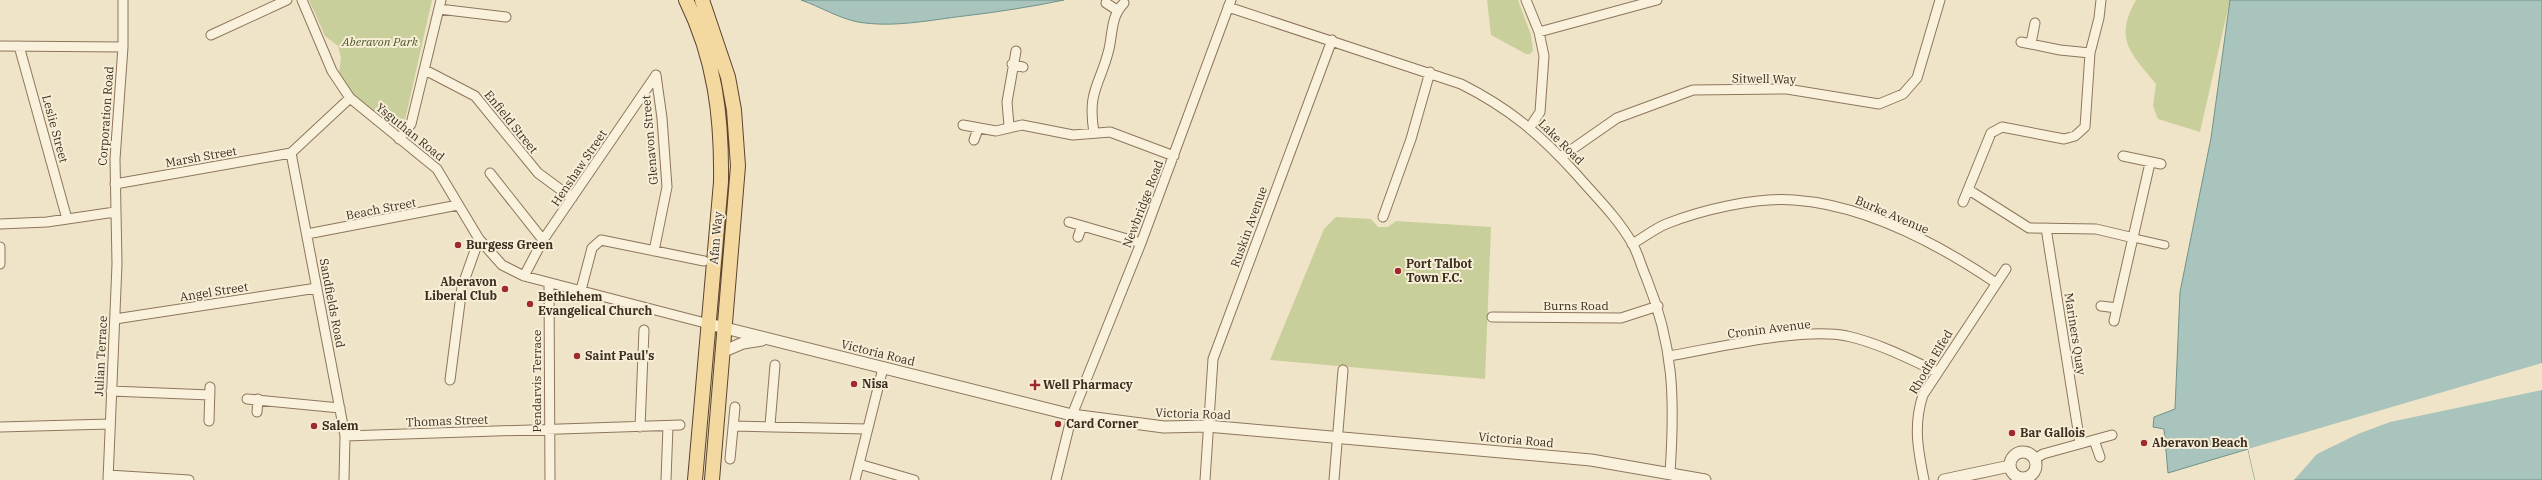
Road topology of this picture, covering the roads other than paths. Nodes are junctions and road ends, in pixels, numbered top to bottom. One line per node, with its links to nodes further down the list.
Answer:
1 (123, 0): 24 (street, Corporation Road)
2 (287, 0): 18 (street)
3 (302, 0): 32 (street, Ysguthan Road)
4 (686, 0): 84 (main road, Afan Way)
5 (702, 0): 85 (main road, Afan Way)
6 (1526, 0): 17 (street)
7 (1657, 0): 17 (street)
8 (1940, 0): 43 (street, Sitwell Way)
9 (2101, 0): 26 (street)
10 (1106, 3): 14 (street)
11 (1124, 3): 14 (street)
12 (440, 4): 15 (street); 29 (street)
13 (1230, 4): 19 (street, Lake Road); 41 (street, Newbridge Road)
14 (1117, 10): 37 (street)
15 (506, 16)
16 (2035, 23): 21 (street)
17 (1539, 32): 35 (street)
18 (211, 35)
19 (1332, 40): 30 (street, Lake Road); 108 (street, Ruskin Avenue)
20 (2021, 42): 21 (street)
21 (2031, 43): 26 (street)
22 (0, 46): 23 (street)
23 (19, 46): 24 (street); 54 (street, Leslie Street)
24 (123, 47): 47 (street, Corporation Road)
25 (1016, 51): 27 (street)
26 (2090, 53): 48 (street)
27 (1012, 64): 28 (street); 34 (street)
28 (1023, 67)
29 (425, 70): 38 (street); 49 (street, Enfield Street)
30 (1430, 72): 35 (street, Lake Road); 53 (street)
31 (656, 74): 49 (street, Henshaw Street); 69 (street, Glenavon Street)
32 (350, 98): 38 (street, Ysguthan Road); 40 (street)
33 (963, 125): 36 (street)
34 (1009, 126): 36 (street); 37 (street)
35 (1530, 128): 43 (street, Lake Road)
36 (978, 129): 39 (street)
37 (1094, 133): 41 (street)
38 (399, 139): 51 (street, Ysguthan Road)
39 (974, 140)
40 (291, 153): 47 (street, Marsh Street); 60 (street, Sandfields Road)
41 (1174, 156): 65 (street, Newbridge Road)
42 (2123, 156): 44 (street)
43 (1561, 157): 66 (street, Lake Road)
44 (2150, 163): 45 (street); 62 (street)
45 (2161, 164)
46 (490, 173): 64 (street)
47 (115, 184): 52 (street, Corporation Road)
48 (1969, 190): 50 (street); 58 (street)
49 (572, 198): 64 (street, Henshaw Street)
50 (1963, 202)
51 (458, 206): 60 (street, Beach Street); 63 (street, Ysguthan Road)
52 (114, 212): 54 (street); 59 (street, Corporation Road)
53 (1383, 217)
54 (67, 219): 56 (street)
55 (1069, 222): 57 (street)
56 (0, 224)
57 (1082, 226): 61 (street); 65 (street)
58 (2046, 228): 62 (street); 117 (street, Mariners Quay)
59 (116, 233): 82 (street, Julian Terrace)
60 (307, 234): 76 (street, Sandfields Road)
61 (1078, 237)
62 (2134, 238): 67 (street); 80 (street)
63 (479, 239): 73 (street, Ysguthan Road); 94 (street)
64 (543, 240): 73 (street, Henshaw Street)
65 (1141, 243): 101 (street, Newbridge Road)
66 (1632, 244): 75 (street, Burke Avenue); 78 (street, Lake Road)
67 (2165, 245)
68 (0, 247): 71 (street)
69 (654, 251): 70 (street); 77 (street)
70 (704, 261)
71 (0, 264)
72 (2006, 269): 75 (street, Rhodfa Elfed)
73 (524, 276): 74 (street, Ysguthan Road)
74 (549, 283): 77 (street, Victoria Road); 112 (street, Pendarvis Terrace)
75 (1996, 283): 93 (street, Rhodfa Elfed)
76 (317, 288): 82 (street, Angel Street); 99 (street, Sandfields Road)
77 (581, 290): 84 (street, Victoria Road)
78 (1658, 306): 81 (street, Burns Road); 89 (street, Lake Road)
79 (2101, 306): 80 (street)
80 (2117, 308): 83 (street)
81 (1492, 317)
82 (115, 319): 95 (street, Julian Terrace)
83 (2114, 321)
84 (709, 324): 85 (street, Victoria Road); 130 (main road, Afan Way)
85 (725, 328): 87 (street, Victoria Road); 88 (main road, Afan Way)
86 (644, 330): 110 (street)
87 (766, 340): 88 (street); 91 (street, Victoria Road)
88 (722, 352): 131 (main road, Afan Way)
89 (1669, 356): 93 (street, Cronin Avenue); 123 (street, Lake Road)
90 (775, 365): 107 (street)
91 (883, 368): 101 (street, Victoria Road); 111 (street)
92 (1343, 370): 115 (street)
93 (1936, 372): 138 (street, Rhodfa Elfed)
94 (450, 380)
95 (111, 391): 102 (street); 103 (street, Julian Terrace)
96 (247, 398): 97 (street)
97 (258, 399): 99 (street); 100 (street)
98 (735, 407): 106 (street)
99 (340, 408): 114 (street, Sandfields Road)
100 (258, 412)
101 (1072, 415): 108 (street, Victoria Road); 134 (street, Newbridge Road)
102 (209, 421)
103 (110, 424): 109 (street); 124 (street, Julian Terrace)
104 (680, 425): 105 (street, Thomas Street)
105 (668, 426): 110 (street, Thomas Street); 129 (street)
106 (733, 426): 107 (street); 119 (street)
107 (770, 426): 111 (street)
108 (1207, 426): 115 (street, Victoria Road); 135 (street, Ruskin Avenue)
109 (0, 427)
110 (640, 427): 112 (street, Thomas Street)
111 (867, 429): 121 (street)
112 (549, 430): 114 (street, Thomas Street); 128 (street, Pendarvis Terrace)
113 (2112, 435): 116 (street)
114 (345, 436): 127 (street, Sandfields Road)
115 (1337, 438): 123 (street, Victoria Road); 136 (street)
116 (2094, 440): 117 (street); 118 (street)
117 (2080, 443): 120 (street)
118 (2100, 457)
119 (730, 459)
120 (2035, 459): 122 (street); 125 (street)
121 (859, 464): 132 (street); 133 (street)
122 (2010, 466): 125 (street); 139 (street)
123 (1670, 473): 137 (street, Victoria Road)
124 (108, 478): 126 (street)
125 (2024, 479)
126 (190, 480)
127 (344, 480)
128 (550, 480)
129 (666, 480)
130 (695, 480)
131 (712, 480)
132 (855, 480)
133 (914, 480)
134 (1056, 480)
135 (1205, 480)
136 (1334, 480)
137 (1705, 480)
138 (1924, 480)
139 (1944, 480)

